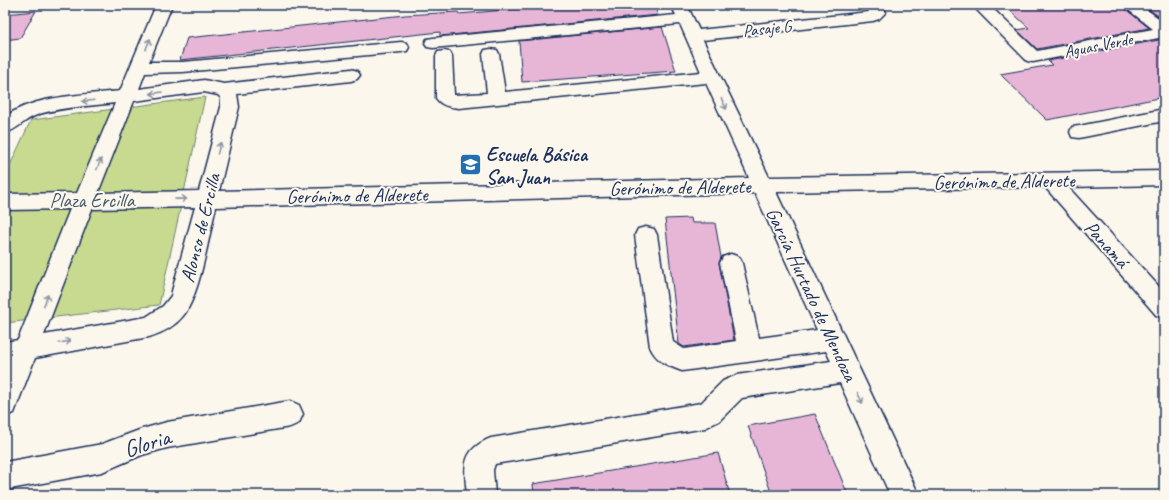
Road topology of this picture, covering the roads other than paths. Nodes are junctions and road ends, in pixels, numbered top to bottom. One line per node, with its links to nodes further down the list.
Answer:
1 (164, 5): 10 (street, one-way to 1)
2 (873, 5): 7 (street, Pasaje G)
3 (980, 5): 6 (street, Aguas Verde)
4 (1130, 5): 6 (street)
5 (682, 12): 7 (street, García Hurtado de Mendoza); 15 (street)
6 (1164, 31)
7 (693, 36): 12 (street, García Hurtado de Mendoza)
8 (401, 47): 10 (street)
9 (491, 54): 15 (street)
10 (138, 68): 14 (street)
11 (351, 75): 13 (street)
12 (712, 77): 15 (street); 21 (street, García Hurtado de Mendoza, one-way to 21)
13 (224, 90): 14 (street, one-way to 14); 22 (street, Alonso de Ercilla, one-way to 13)
14 (127, 96): 17 (street, one-way to 17); 23 (street, one-way to 14)
15 (497, 98)
16 (1164, 115): 18 (street)
17 (5, 127)
18 (1079, 132)
19 (1050, 180): 20 (street, Gerónimo de Alderete); 21 (street, Gerónimo de Alderete); 27 (street, Panamá)
20 (1162, 180)
21 (761, 185): 22 (street, Gerónimo de Alderete); 28 (street, García Hurtado de Mendoza)
22 (207, 199): 23 (street, Gerónimo de Alderete, one-way to 22); 29 (street, Alonso de Ercilla, one-way to 22)
23 (84, 201): 24 (street, Gerónimo de Alderete); 29 (street, one-way to 23)
24 (5, 202)
25 (646, 235): 30 (street)
26 (731, 263): 30 (street)
27 (1164, 308)
28 (833, 339): 30 (street); 31 (street, García Hurtado de Mendoza)
29 (16, 351): 32 (street)
30 (750, 351)
31 (847, 370): 35 (street); 36 (street, García Hurtado de Mendoza, one-way to 36)
32 (5, 404)
33 (290, 414): 34 (street, Gloria)
34 (5, 476)
35 (481, 495)
36 (905, 495)

